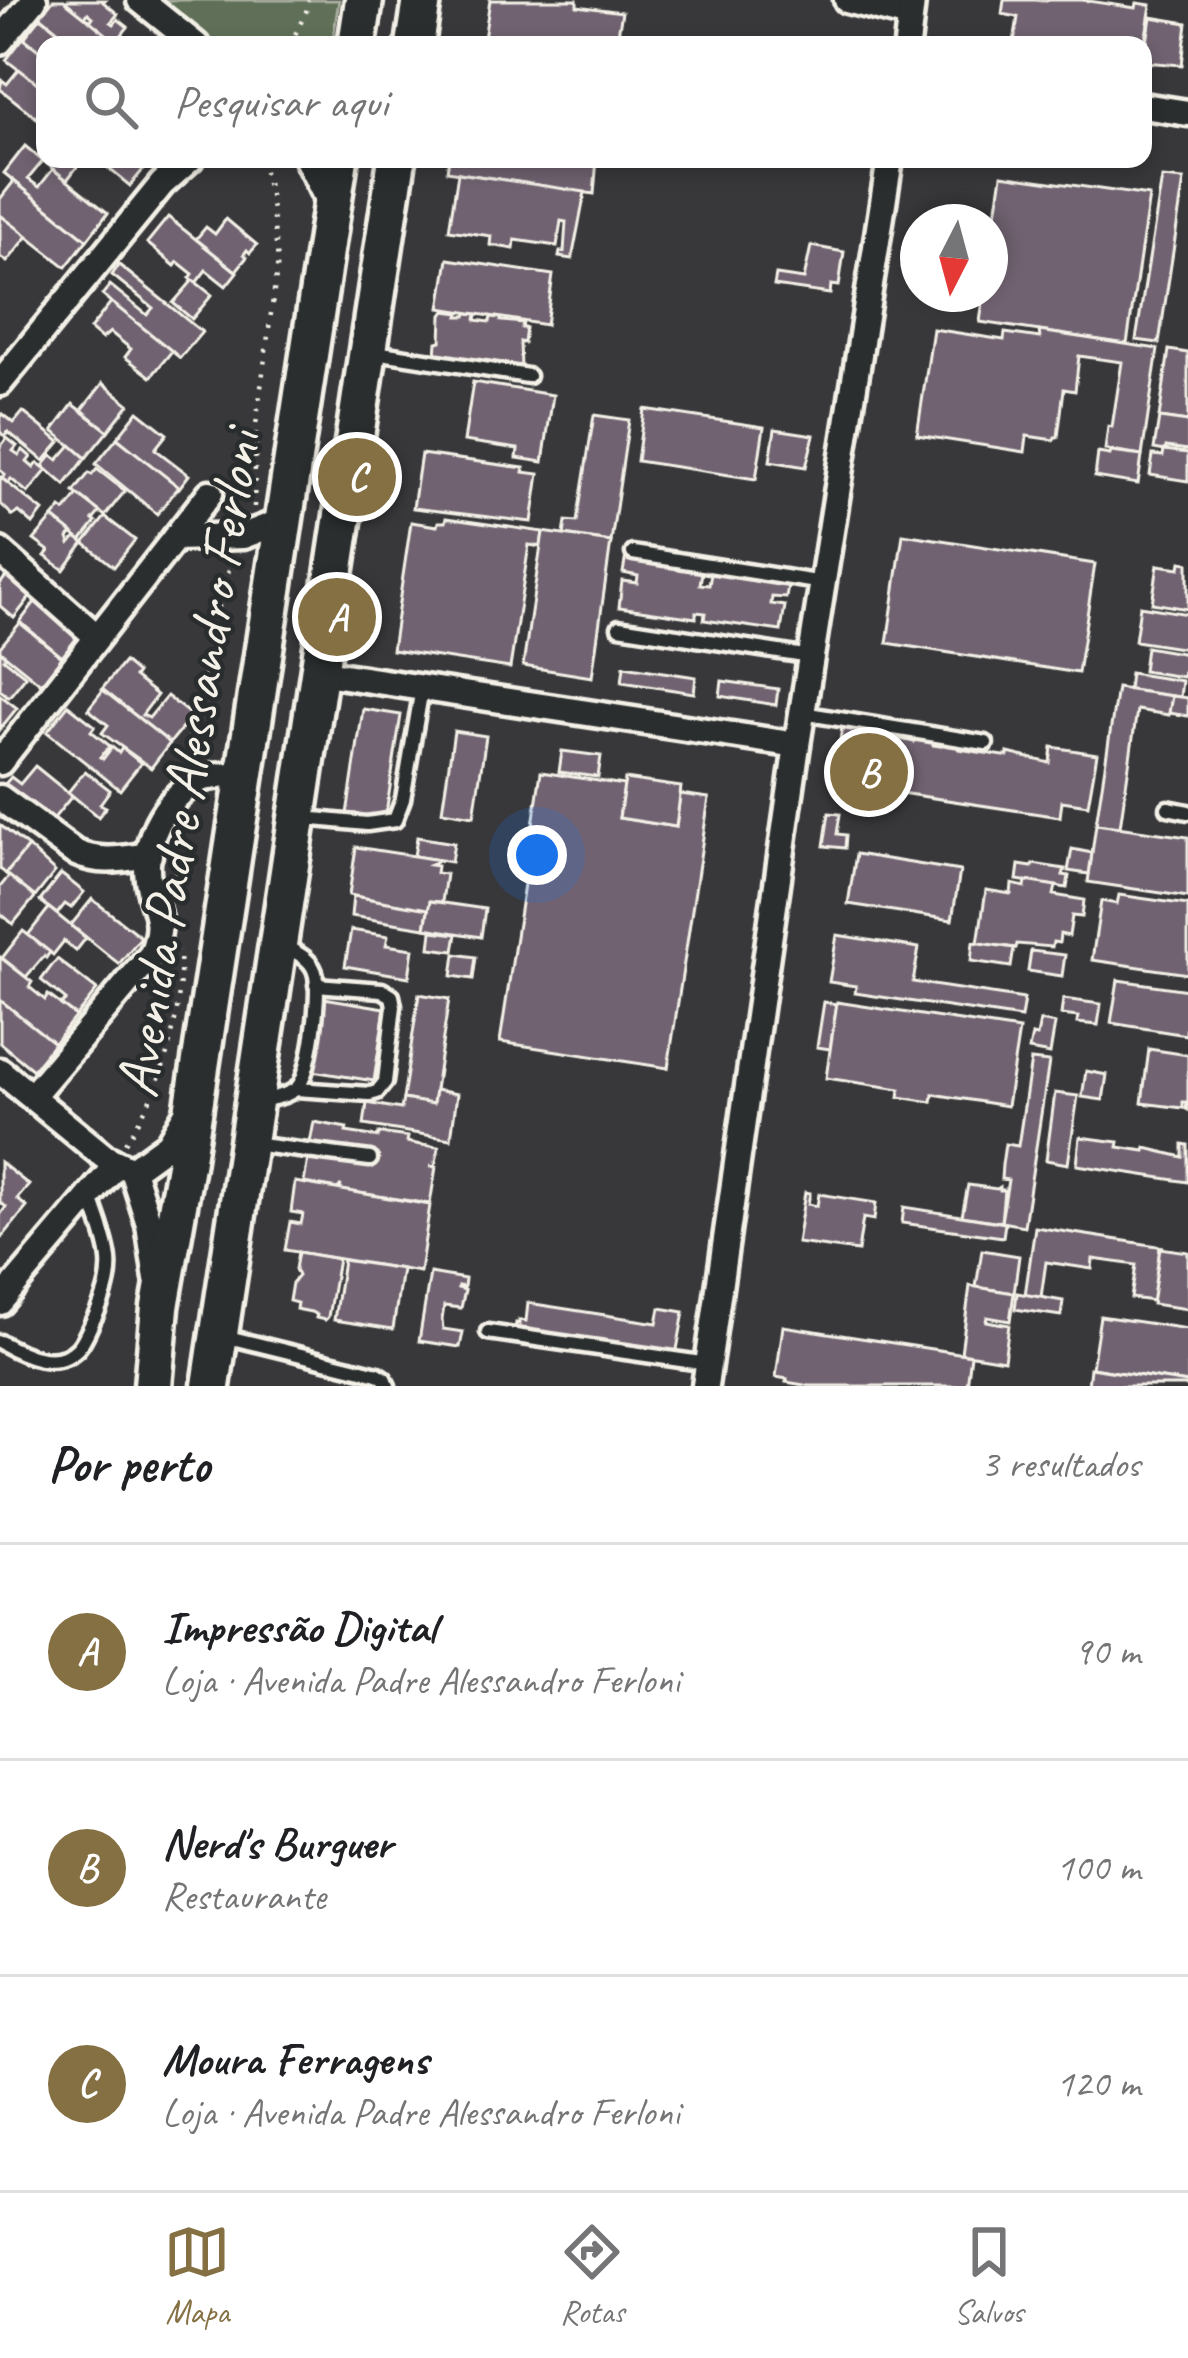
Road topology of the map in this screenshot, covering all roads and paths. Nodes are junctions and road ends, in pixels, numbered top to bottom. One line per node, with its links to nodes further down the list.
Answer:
1 (34, 0): 12 (street)
2 (140, 0): 8 (street)
3 (308, 0): 9 (path)
4 (364, 0): 10 (main road)
5 (422, 0): 11 (main road)
6 (847, 0): 7 (street)
7 (911, 8)
8 (185, 36)
9 (294, 36)
10 (358, 36)
11 (416, 36)
12 (0, 41)
13 (1152, 107): 14 (street)
14 (1188, 113)
15 (180, 168): 24 (street)
16 (264, 168): 28 (path)
17 (312, 168): 21 (street)
18 (338, 168): 21 (main road, Avenida Padre Alessandro Ferloni)
19 (396, 168): 22 (main road, Avenida Padre Alessandro Ferloni)
20 (889, 168): 34 (street)
21 (331, 207): 27 (main road, Avenida Padre Alessandro Ferloni)
22 (368, 351): 23 (lane); 26 (main road, Avenida Padre Alessandro Ferloni)
23 (528, 376)
24 (0, 383)
25 (210, 493): 29 (street)
26 (345, 500): 27 (main road); 33 (main road, Avenida Padre Alessandro Ferloni)
27 (285, 506): 28 (street); 32 (main road, Avenida Padre Alessandro Ferloni)
28 (243, 536): 29 (street); 46 (path)
29 (175, 538): 36 (street)
30 (0, 551): 36 (street)
31 (633, 553): 34 (lane)
32 (277, 563): 33 (main road); 44 (main road, Avenida Padre Alessandro Ferloni)
33 (336, 566): 38 (main road, Avenida Padre Alessandro Ferloni)
34 (823, 583): 37 (street)
35 (619, 627): 37 (lane)
36 (97, 637): 43 (street)
37 (811, 657): 40 (street)
38 (318, 672): 39 (street); 49 (main road, Avenida Padre Alessandro Ferloni)
39 (422, 688): 42 (street); 49 (lane)
40 (802, 713): 41 (lane); 42 (street)
41 (986, 743)
42 (797, 745): 71 (street)
43 (0, 762)
44 (244, 775): 46 (street); 58 (main road, Avenida Padre Alessandro Ferloni)
45 (0, 798): 50 (street)
46 (175, 801): 50 (street)
47 (1168, 808): 48 (lane)
48 (1188, 812)
49 (297, 818): 52 (main road, Avenida Padre Alessandro Ferloni)
50 (160, 852): 51 (path); 57 (street)
51 (178, 904)
52 (278, 942): 54 (lane); 59 (main road, Avenida Padre Alessandro Ferloni)
53 (180, 949): 62 (path)
54 (316, 985): 56 (lane); 56 (lane)
55 (0, 1071): 57 (street)
56 (296, 1089): 59 (lane)
57 (32, 1096): 62 (street)
58 (196, 1096): 62 (street); 63 (main road, Avenida Padre Alessandro Ferloni)
59 (254, 1103): 60 (main road, Avenida Padre Alessandro Ferloni)
60 (248, 1144): 61 (lane); 64 (main road, Avenida Padre Alessandro Ferloni)
61 (370, 1160)
62 (118, 1164): 65 (street); 67 (street)
63 (185, 1166): 64 (main road); 67 (main road, Avenida Padre Alessandro Ferloni)
64 (242, 1181): 69 (main road, Avenida Padre Alessandro Ferloni)
65 (90, 1196): 66 (street); 70 (lane)
66 (0, 1302)
67 (160, 1307): 72 (main road, Avenida Padre Alessandro Ferloni)
68 (488, 1332): 71 (lane)
69 (219, 1335): 73 (main road, Avenida Padre Alessandro Ferloni); 74 (lane)
70 (0, 1342)
71 (706, 1375)
72 (153, 1386)
73 (213, 1386)
74 (388, 1386)

